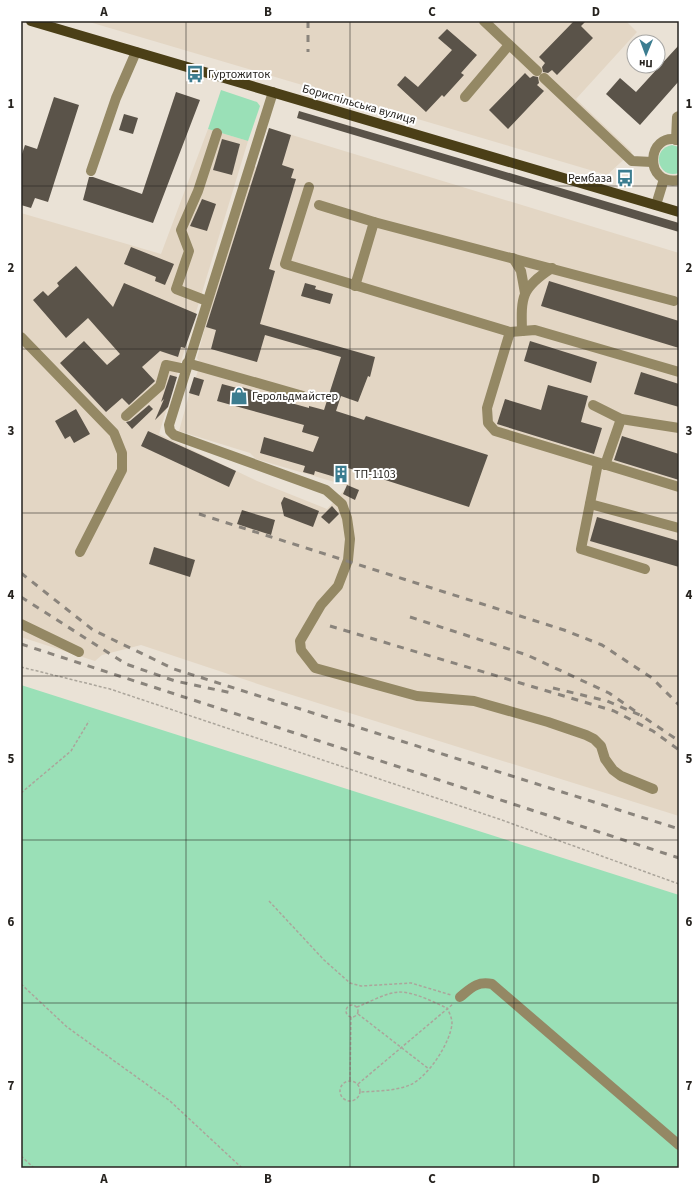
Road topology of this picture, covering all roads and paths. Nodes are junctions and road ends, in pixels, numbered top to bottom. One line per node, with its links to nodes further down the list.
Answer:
1 (31, 21): 4 (main road, Бориспільська вулиця)
2 (484, 21): 3 (street)
3 (509, 45): 6 (street); 10 (street)
4 (136, 52): 5 (main road, Бориспільська вулиця); 11 (street)
5 (273, 92): 15 (main road, Бориспільська вулиця); 23 (street)
6 (465, 97)
7 (679, 116): 9 (street)
8 (217, 133): 23 (street)
9 (678, 140): 10 (street)
10 (652, 162): 12 (street)
11 (91, 171)
12 (664, 179): 13 (street); 15 (street)
13 (679, 180)
14 (309, 187): 21 (street)
15 (656, 204): 17 (main road, Бориспільська вулиця)
16 (319, 205): 18 (street)
17 (679, 212)
18 (374, 222): 19 (street); 21 (street)
19 (513, 258): 20 (street); 22 (street)
20 (552, 268): 22 (street); 24 (street)
21 (355, 286): 26 (street)
22 (524, 293): 25 (street)
23 (207, 301): 28 (street)
24 (674, 301)
25 (522, 331): 26 (street); 29 (street)
26 (510, 332): 35 (street)
27 (21, 337): 39 (street)
28 (186, 366): 30 (street); 32 (street); 45 (street)
29 (679, 372)
30 (303, 396)
31 (593, 405): 33 (street)
32 (126, 416)
33 (621, 418): 34 (street); 35 (street)
34 (679, 428)
35 (602, 464): 36 (street); 37 (street)
36 (679, 487)
37 (590, 504): 38 (street); 40 (street)
38 (679, 528)
39 (80, 552)
40 (645, 569)
41 (21, 624): 42 (street)
42 (79, 652)
43 (21, 667): 47 (path)
44 (89, 721): 46 (path)
45 (653, 789)
46 (21, 793)
47 (679, 884)
48 (270, 901): 50 (path)
49 (21, 984): 63 (path)
50 (460, 997): 52 (path); 60 (street)
51 (357, 1007): 52 (path); 53 (path); 54 (path)
52 (447, 1008): 55 (path); 56 (path)
53 (358, 1014): 54 (path); 55 (path)
54 (351, 1018): 57 (path)
55 (401, 1048): 56 (path); 58 (path)
56 (429, 1069): 59 (path)
57 (350, 1080): 58 (path); 59 (path)
58 (358, 1084): 59 (path)
59 (361, 1092)
60 (679, 1145)
61 (21, 1156): 62 (path)
62 (34, 1168)
63 (242, 1168)

